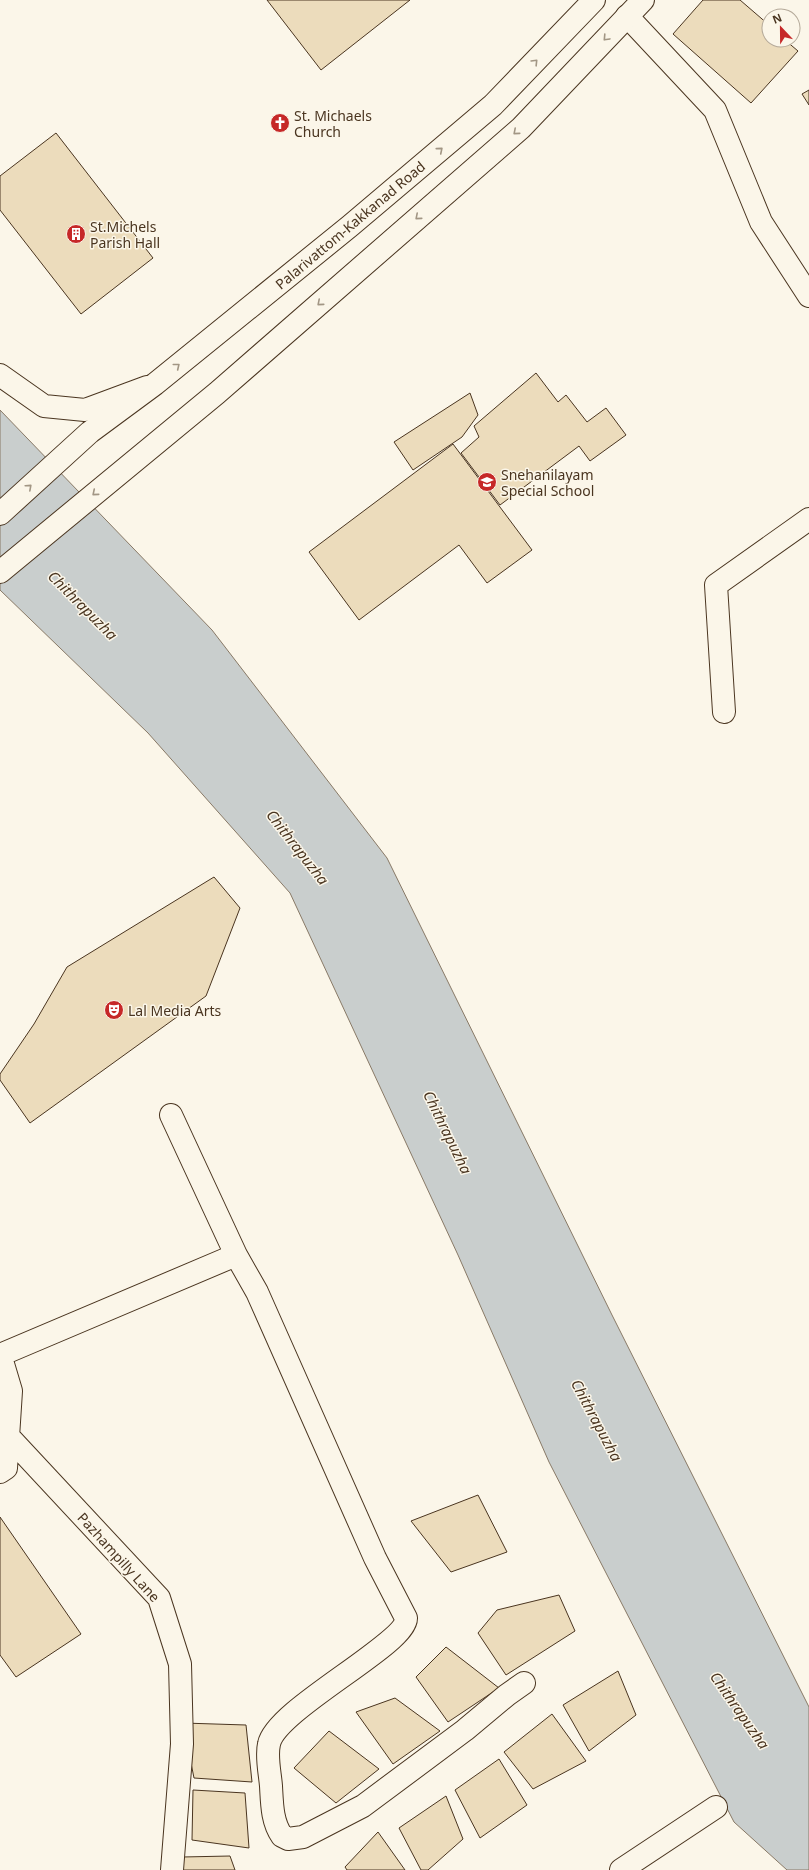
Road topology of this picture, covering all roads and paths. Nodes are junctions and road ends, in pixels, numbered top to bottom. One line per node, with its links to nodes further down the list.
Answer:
1 (594, 0): 6 (street, Palarivattom-Kakkanad Road, one-way to 1)
2 (643, 0): 3 (street)
3 (627, 16): 4 (street); 9 (street, one-way to 9)
4 (809, 296)
5 (0, 375): 6 (street)
6 (155, 384): 7 (street, Palarivattom-Kakkanad Road, one-way to 6)
7 (0, 514)
8 (809, 519): 10 (street)
9 (0, 572)
10 (724, 712)
11 (171, 1116): 12 (street)
12 (236, 1255): 13 (street); 16 (street)
13 (0, 1355): 14 (street)
14 (8, 1436): 15 (street); 18 (street, Pazhampilly Lane)
15 (0, 1472)
16 (524, 1683)
17 (716, 1807): 19 (street)
18 (172, 1870)
19 (621, 1870)

